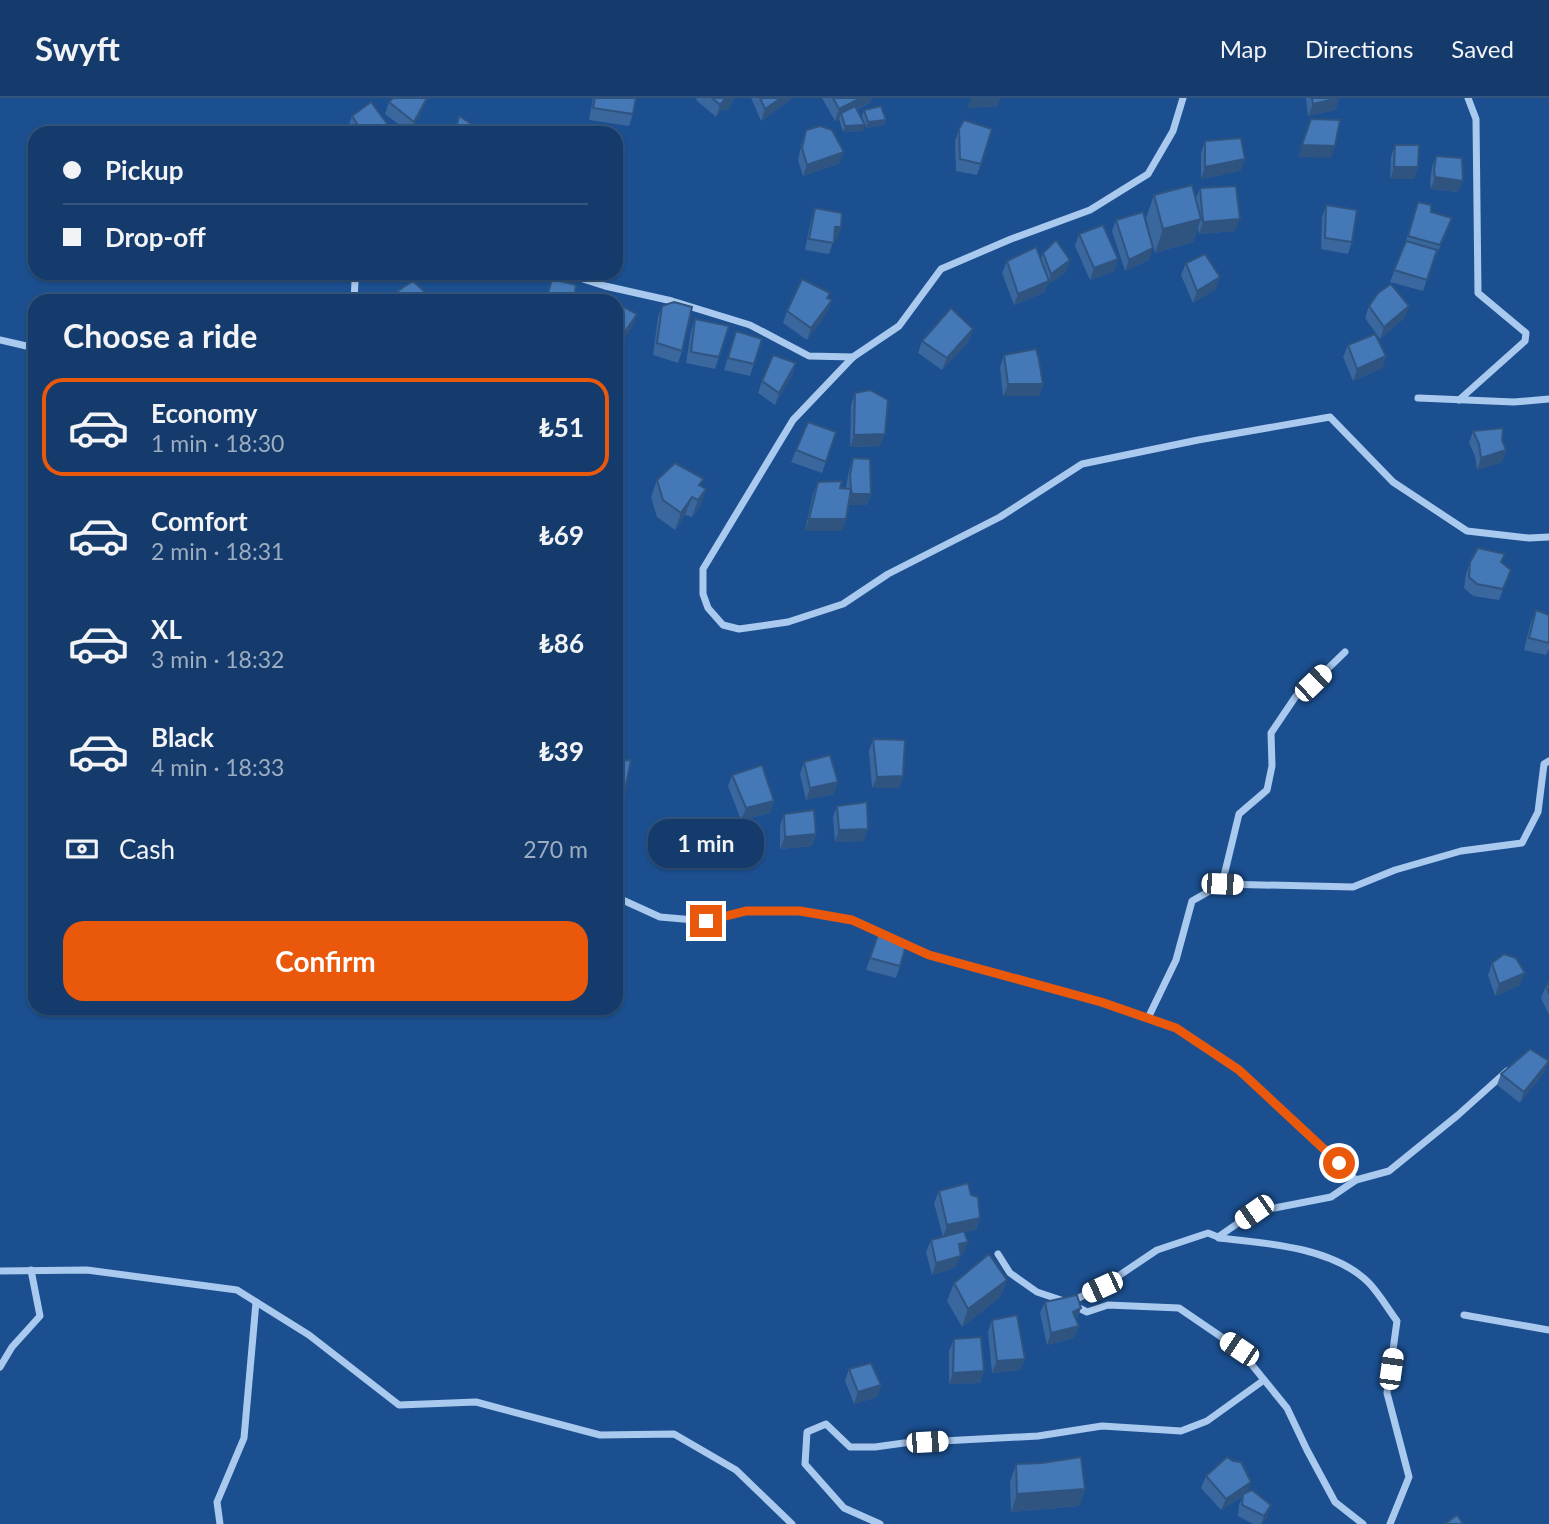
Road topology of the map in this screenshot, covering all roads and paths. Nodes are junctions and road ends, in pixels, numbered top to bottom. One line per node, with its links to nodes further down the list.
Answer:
1 (1182, 98): 6 (street)
2 (1468, 98): 9 (street)
3 (586, 280): 6 (street)
4 (0, 340): 5 (street)
5 (28, 346)
6 (853, 357): 10 (street)
7 (1418, 398): 9 (street)
8 (1549, 398): 9 (street)
9 (1459, 400)
10 (1549, 537)
11 (1345, 652): 13 (street)
12 (1549, 761): 13 (street)
13 (1222, 884): 15 (street)
14 (623, 900): 15 (street)
15 (1149, 1018): 17 (street)
16 (1510, 1068): 17 (street)
17 (1356, 1180): 18 (street)
18 (1218, 1237): 23 (street); 32 (street)
19 (998, 1254): 23 (street)
20 (31, 1270): 21 (street); 22 (street); 26 (street)
21 (0, 1271)
22 (256, 1302): 28 (street); 29 (street)
23 (1068, 1303): 27 (street)
24 (1464, 1315): 25 (street)
25 (1549, 1330)
26 (0, 1367)
27 (1264, 1380): 30 (street); 31 (street)
28 (220, 1524)
29 (792, 1524)
30 (880, 1524)
31 (1363, 1524)
32 (1390, 1524)

